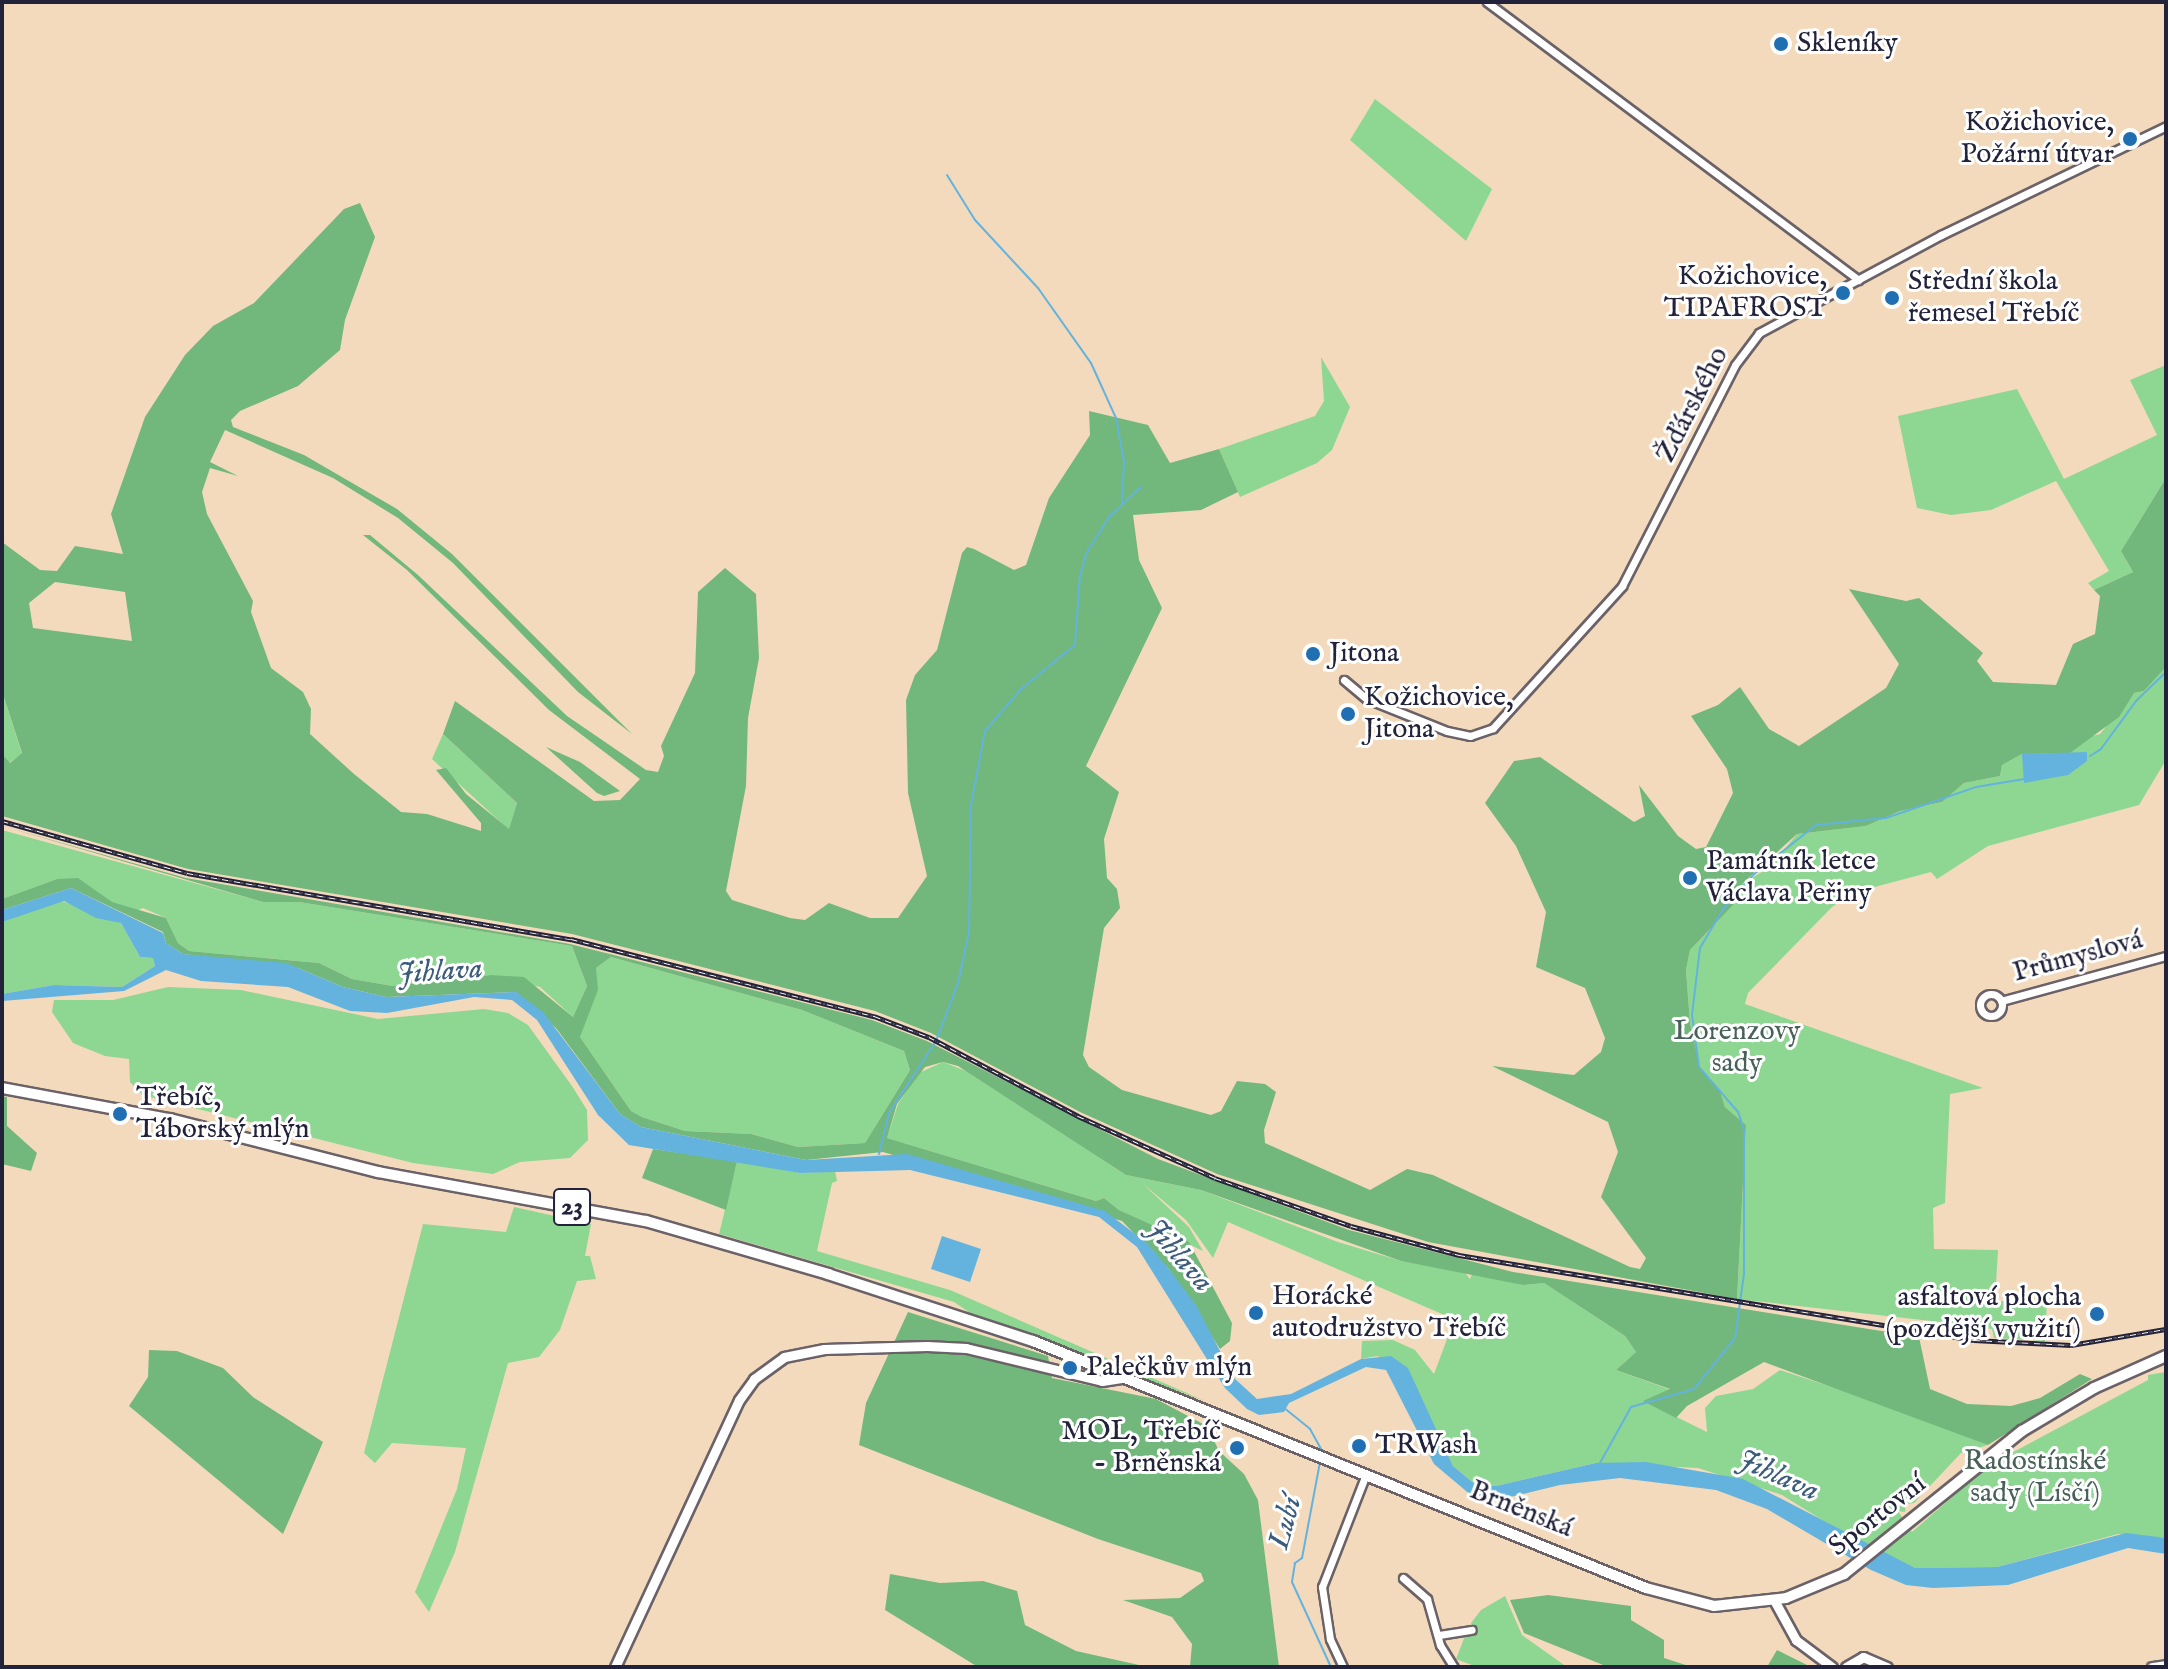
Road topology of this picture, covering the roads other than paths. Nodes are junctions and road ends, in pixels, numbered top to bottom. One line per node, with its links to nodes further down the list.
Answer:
1 (1487, 2): 3 (street)
2 (2166, 126): 3 (street, Žďárského)
3 (1858, 280): 4 (street, Žďárského)
4 (1344, 680)
5 (2166, 956): 6 (street, Průmyslová)
6 (2001, 1001)
7 (2, 1088): 9 (main road, 23)
8 (2166, 1356): 14 (main road, Sportovní)
9 (1128, 1377): 10 (main road, Brněnská / 23); 18 (street)
10 (1366, 1474): 14 (main road, Brněnská); 19 (street)
11 (1403, 1578): 12 (street)
12 (1412, 1584): 13 (street); 16 (street)
13 (1406, 1592)
14 (1776, 1605): 21 (street)
15 (1472, 1630): 16 (street)
16 (1439, 1635): 20 (street)
17 (2166, 1665): 24 (street)
18 (615, 1667)
19 (1343, 1667)
20 (1454, 1667)
21 (1832, 1667)
22 (1846, 1667): 23 (street)
23 (1887, 1667)
24 (2152, 1667)

